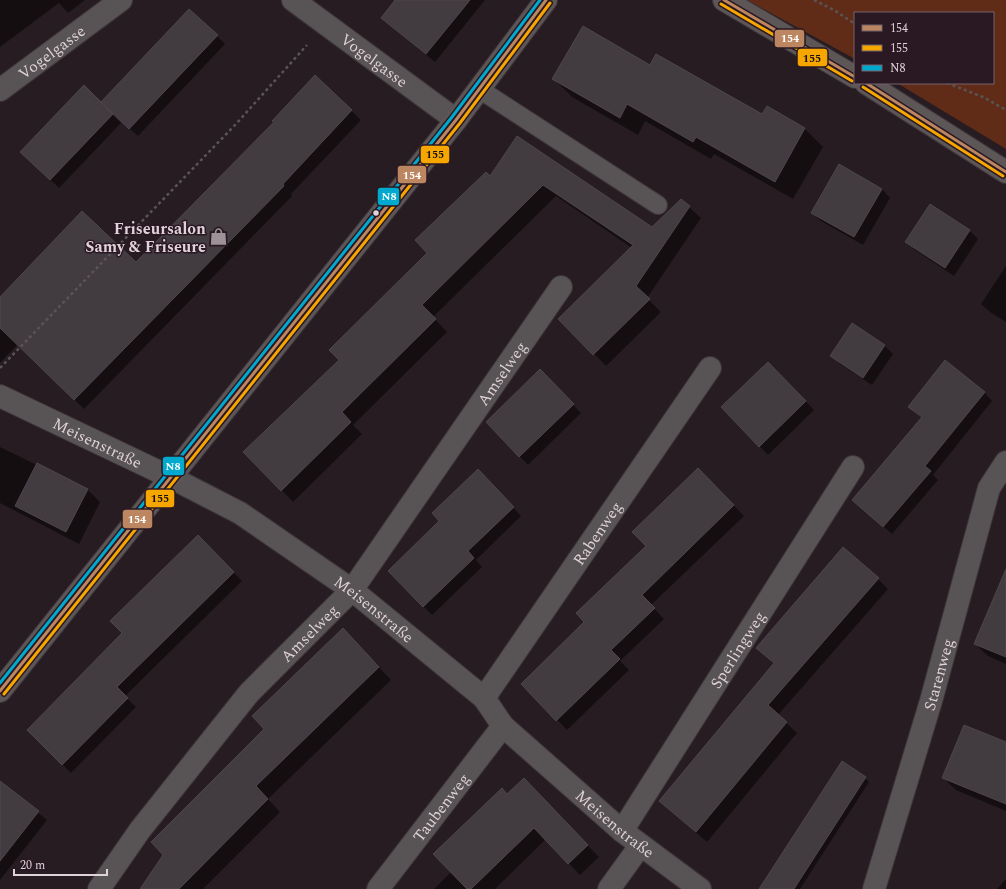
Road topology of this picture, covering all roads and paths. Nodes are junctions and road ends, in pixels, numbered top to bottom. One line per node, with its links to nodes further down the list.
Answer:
1 (122, 0): 12 (street, Vogelgasse)
2 (294, 0): 7 (street, Vogelgasse)
3 (546, 0): 11 (street)
4 (724, 0): 8 (street)
5 (814, 0): 6 (path)
6 (854, 23)
7 (327, 24): 14 (street, Vogelgasse); 18 (path)
8 (854, 76)
9 (868, 84): 15 (street)
10 (950, 84): 13 (path)
11 (479, 89): 14 (street); 16 (lane)
12 (0, 90)
13 (1006, 110)
14 (456, 120): 23 (street)
15 (1006, 172)
16 (658, 205)
17 (561, 287): 24 (street, Amselweg)
18 (0, 368)
19 (710, 368): 26 (street, Rabenweg)
20 (0, 396): 23 (street, Meisenstraße)
21 (1006, 462): 34 (street, Starenweg)
22 (853, 467): 28 (street, Sperlingweg)
23 (170, 477): 24 (street, Meisenstraße); 25 (street)
24 (352, 590): 26 (street, Meisenstraße); 30 (street, Amselweg)
25 (0, 690)
26 (484, 698): 27 (street, Meisenstraße)
27 (503, 726): 28 (street, Meisenstraße); 31 (street, Taubenweg)
28 (622, 831): 29 (street, Meisenstraße)
29 (640, 846): 32 (street); 33 (street, Meisenstraße)
30 (99, 889)
31 (378, 889)
32 (608, 889)
33 (700, 889)
34 (874, 889)

